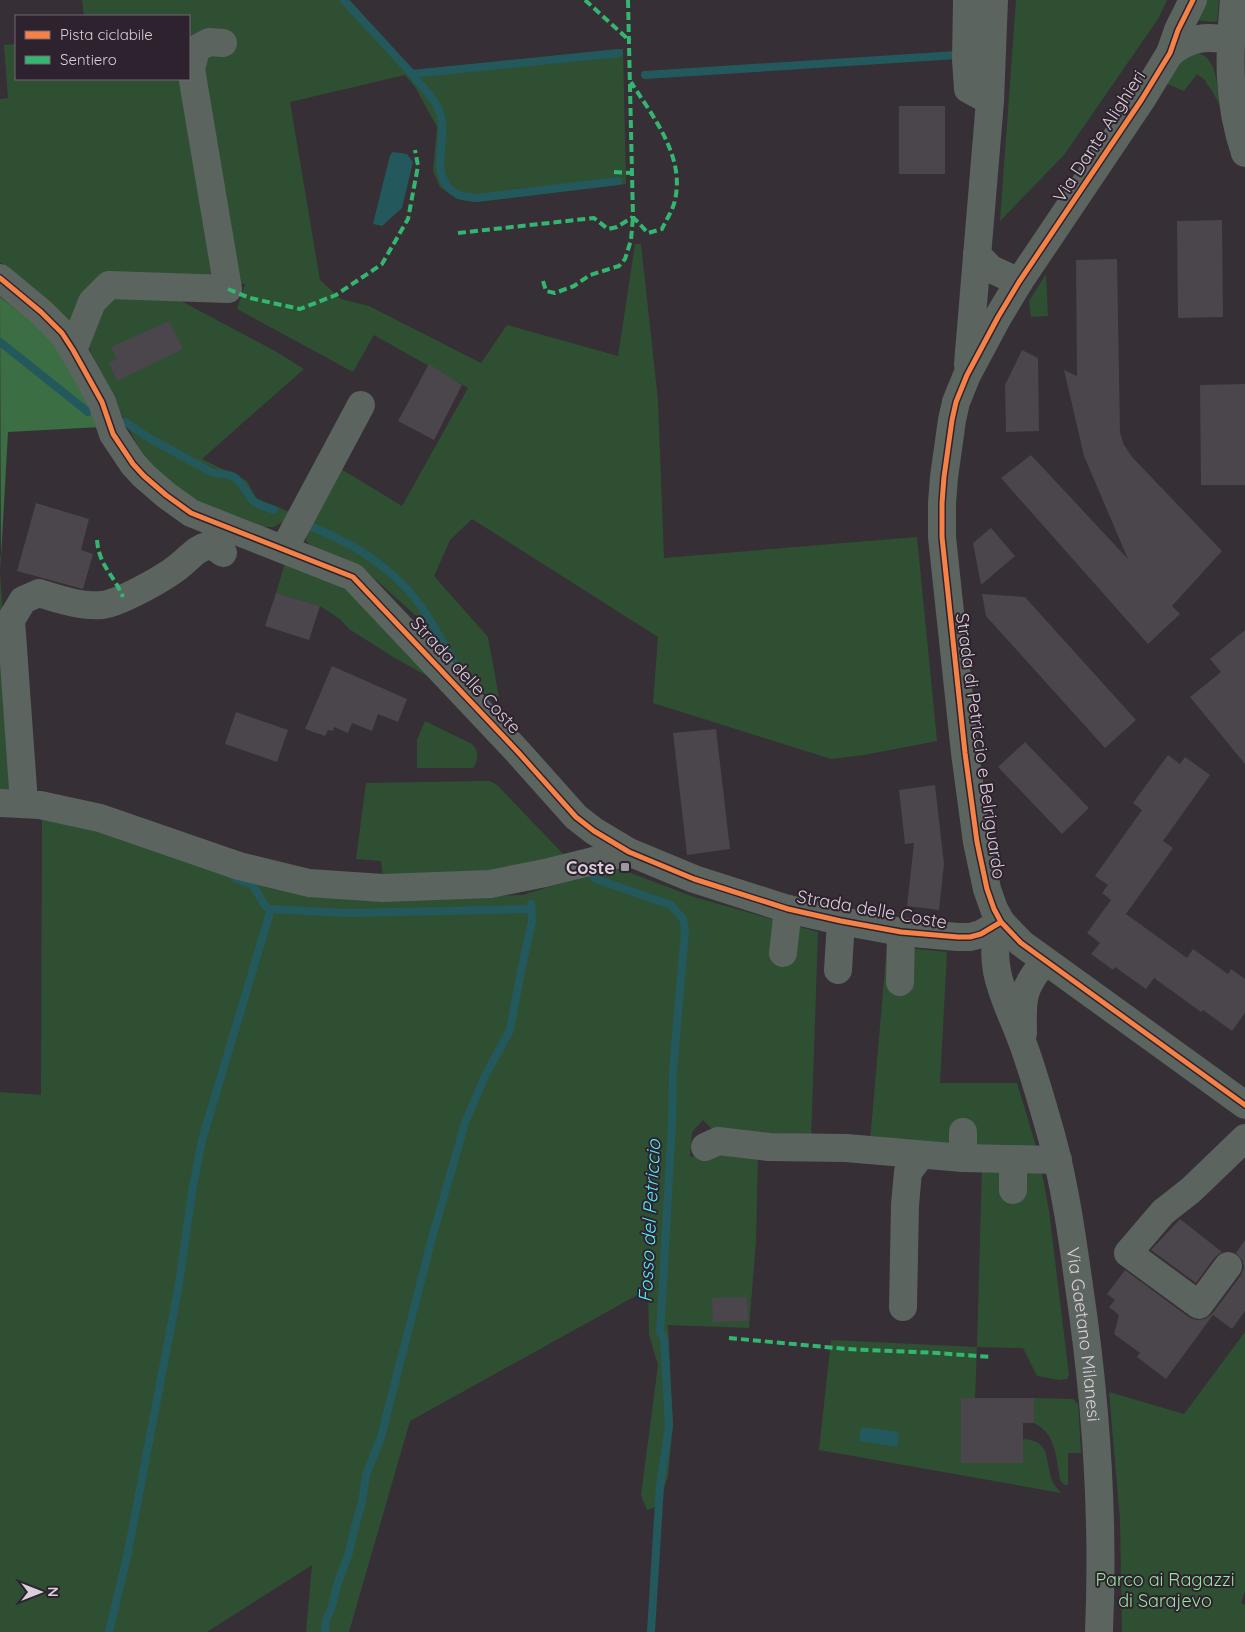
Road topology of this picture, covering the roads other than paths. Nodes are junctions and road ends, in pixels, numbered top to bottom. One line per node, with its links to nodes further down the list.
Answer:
1 (967, 0): 8 (street)
2 (994, 0): 8 (street, Strada di Petriccio e Belriguardo)
3 (1193, 0): 7 (street, Via Dante Alighieri)
4 (1234, 0): 5 (street)
5 (1230, 40): 7 (street, Via Dante Alighieri); 9 (street)
6 (222, 43): 13 (street)
7 (1170, 53): 12 (street, Via Dante Alighieri)
8 (990, 101): 10 (street, Strada di Petriccio e Belriguardo)
9 (1245, 153)
10 (977, 256): 12 (street); 14 (street, Strada di Petriccio e Belriguardo)
11 (0, 278): 13 (street, Strada delle Coste)
12 (1019, 282): 14 (street, Strada di Petriccio e Belriguardo)
13 (73, 350): 16 (street, Strada delle Coste)
14 (967, 375): 22 (street, Strada di Petriccio e Belriguardo)
15 (361, 405): 16 (street)
16 (284, 549): 19 (street, Strada delle Coste)
17 (223, 553): 18 (street)
18 (12, 803): 19 (street)
19 (629, 852): 20 (street, Strada delle Coste)
20 (788, 909): 21 (street, Strada delle Coste); 24 (street)
21 (841, 921): 23 (street, Strada delle Coste); 26 (street)
22 (1001, 922): 23 (street, Strada delle Coste); 25 (street, Strada di Petriccio e Belriguardo); 28 (street, Via Gaetano Milanesi)
23 (901, 932): 27 (street)
24 (783, 953)
25 (1045, 961): 28 (street, Via Gaetano Milanesi); 29 (street, Strada di Petriccio e Belriguardo)
26 (838, 970)
27 (900, 982)
28 (1023, 1044): 34 (street, Via Gaetano Milanesi)
29 (1245, 1105)
30 (1245, 1138): 36 (street)
31 (705, 1147): 32 (street)
32 (921, 1155): 33 (street); 37 (street)
33 (1013, 1159): 34 (street); 35 (street)
34 (1058, 1160): 38 (street, Via Gaetano Milanesi)
35 (1013, 1190)
36 (1228, 1266)
37 (903, 1308)
38 (1099, 1632)

